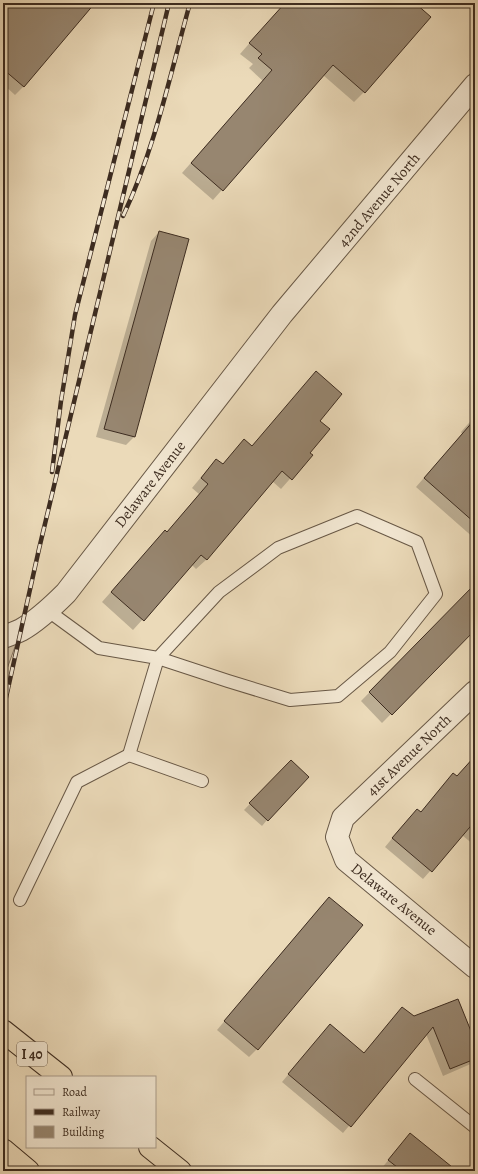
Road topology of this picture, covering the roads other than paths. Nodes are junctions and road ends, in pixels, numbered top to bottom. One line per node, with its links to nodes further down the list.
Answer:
1 (475, 85): 2 (street, 42nd Avenue North)
2 (282, 314): 3 (street, Delaware Avenue)
3 (47, 610): 4 (street, Delaware Avenue); 5 (lane)
4 (3, 638)
5 (158, 658): 5 (lane); 7 (lane)
6 (475, 692): 9 (street, 41st Avenue North)
7 (129, 756): 8 (lane); 10 (lane)
8 (202, 781)
9 (343, 818): 11 (street, Delaware Avenue)
10 (20, 900)
11 (475, 967)
12 (3, 1031): 13 (highway, I 40)
13 (60, 1076)
14 (415, 1079): 15 (lane)
15 (475, 1127)
16 (151, 1148): 19 (highway)
17 (3, 1150): 18 (highway)
18 (28, 1171)
19 (180, 1171)

